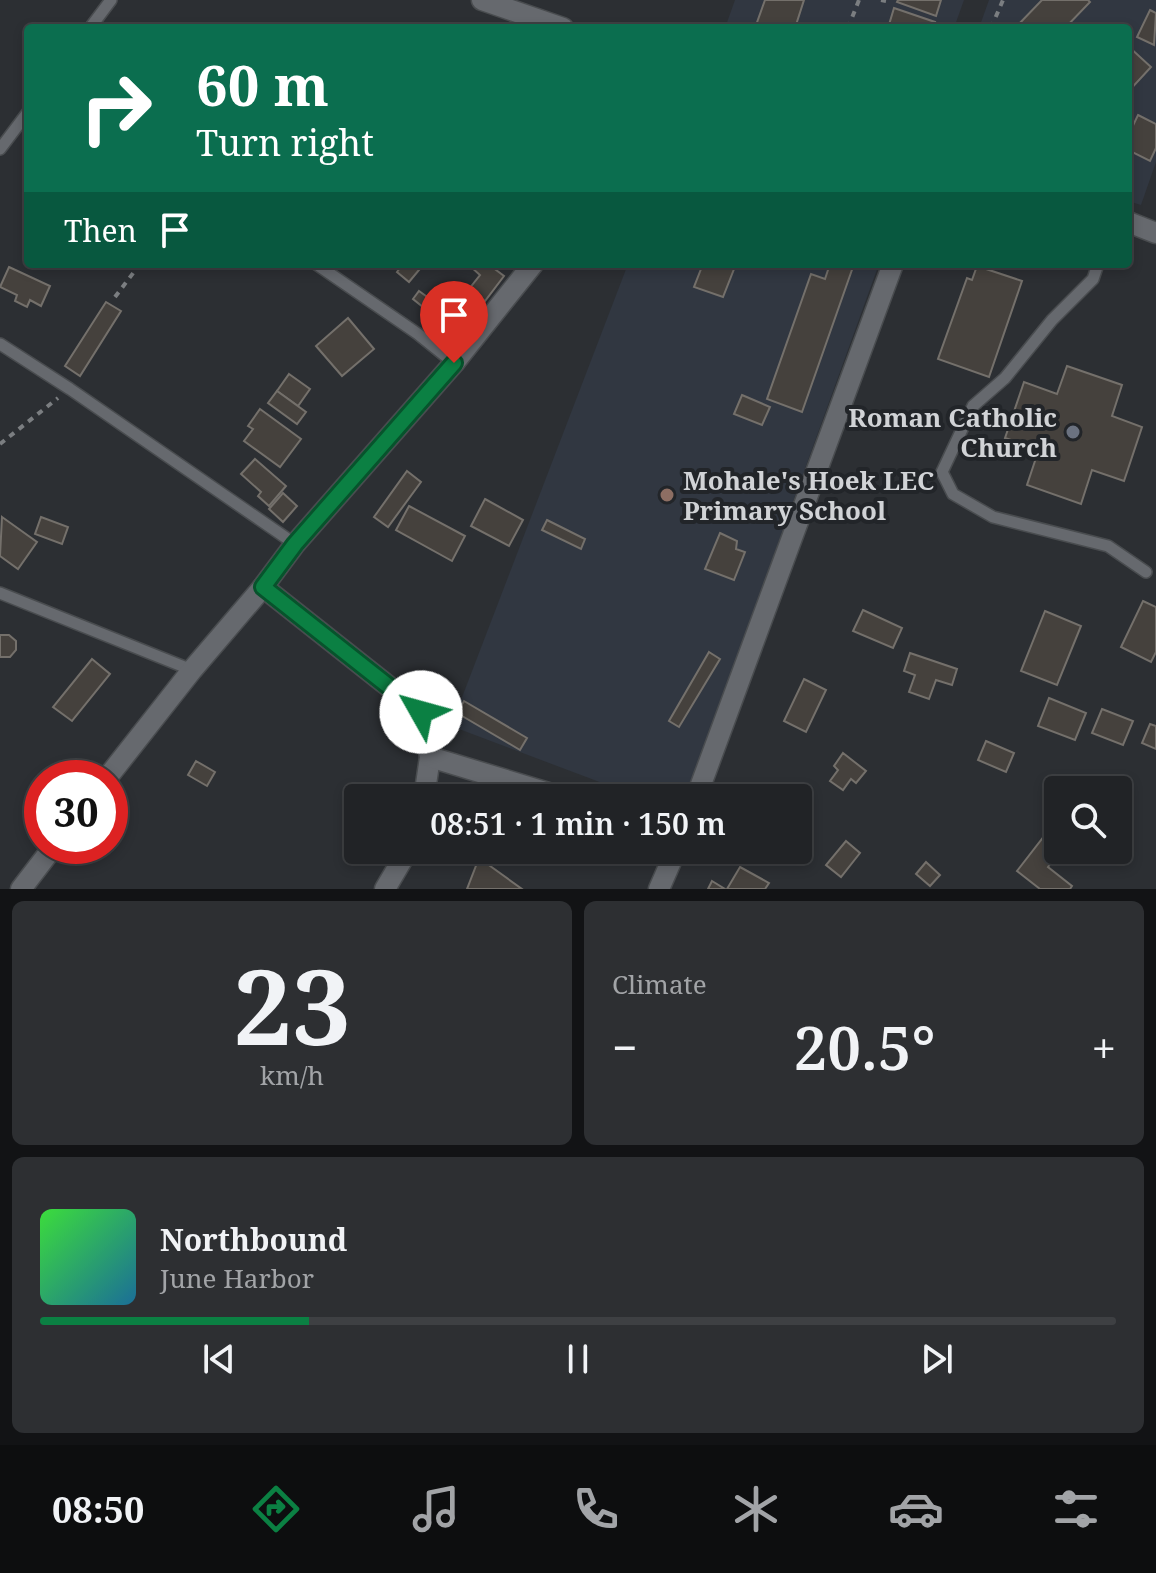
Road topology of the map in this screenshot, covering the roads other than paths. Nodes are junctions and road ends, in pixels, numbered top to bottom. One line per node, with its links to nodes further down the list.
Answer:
1 (111, 0): 3 (lane)
2 (482, 0): 4 (street)
3 (93, 24)
4 (551, 24)
5 (24, 117): 6 (lane)
6 (0, 149)
7 (1132, 223): 8 (street)
8 (1156, 232)
9 (322, 268): 14 (lane)
10 (530, 268): 14 (street)
11 (892, 268): 24 (street)
12 (1097, 268): 16 (lane)
13 (0, 344): 15 (lane)
14 (454, 363): 15 (street)
15 (295, 544): 17 (street)
16 (1146, 572)
17 (263, 587): 19 (street); 20 (street)
18 (0, 593): 19 (lane)
19 (192, 670): 21 (street)
20 (430, 757): 22 (street); 23 (street)
21 (121, 760)
22 (426, 784)
23 (519, 784)
24 (701, 784)
25 (40, 864): 28 (street)
26 (400, 864): 29 (street)
27 (670, 864): 30 (street)
28 (21, 889)
29 (385, 889)
30 (659, 889)

